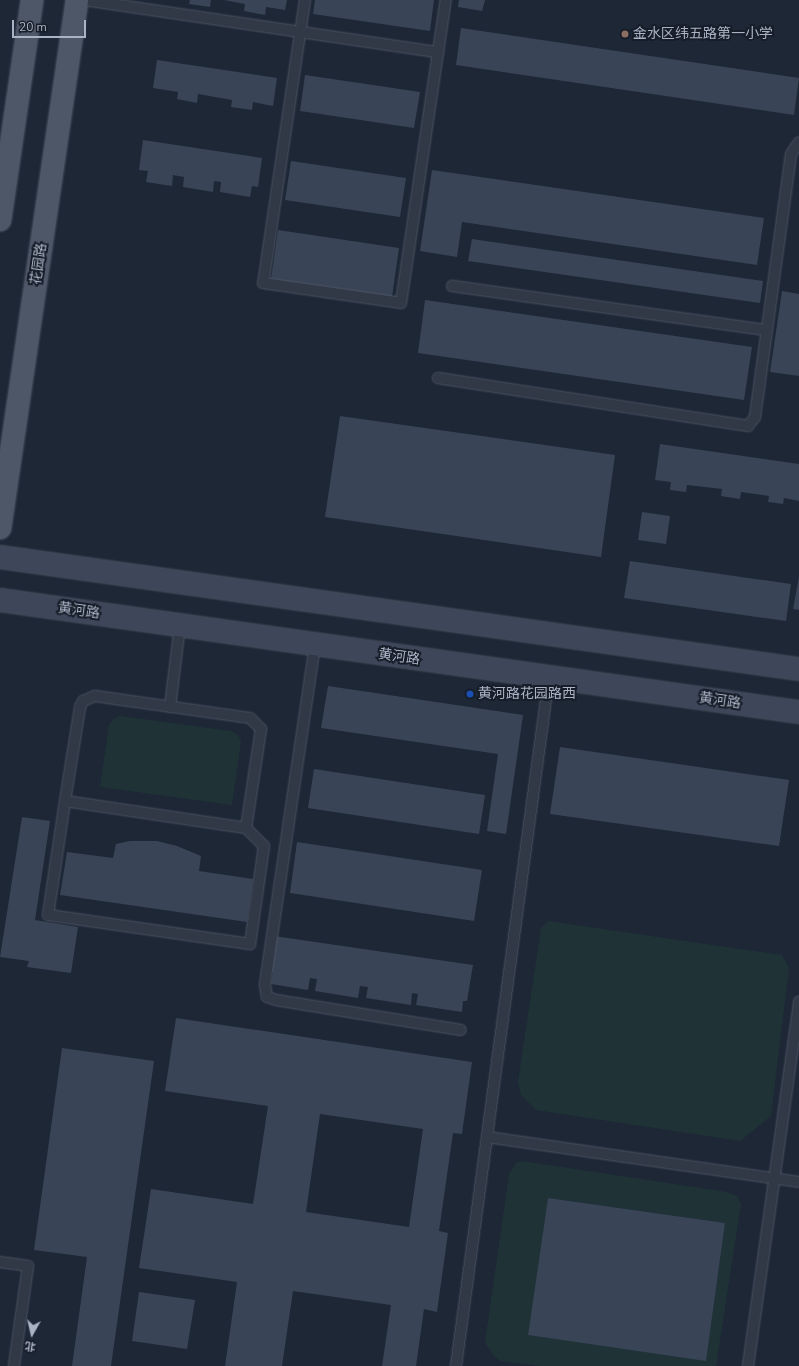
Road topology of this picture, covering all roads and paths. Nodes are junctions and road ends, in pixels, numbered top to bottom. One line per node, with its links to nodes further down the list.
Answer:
1 (32, 0): 9 (main road)
2 (77, 0): 13 (main road, 花园路)
3 (84, 0): 6 (lane)
4 (305, 0): 6 (lane)
5 (446, 0): 7 (lane)
6 (300, 32): 7 (lane); 7 (lane)
7 (438, 52)
8 (799, 142): 11 (lane)
9 (0, 220)
10 (452, 286): 11 (lane)
11 (766, 330): 12 (lane)
12 (438, 378)
13 (0, 528)
14 (0, 557): 18 (main road)
15 (0, 600): 16 (main road, 黄河路)
16 (180, 626): 17 (main road, 黄河路); 20 (lane)
17 (315, 645): 19 (main road, 黄河路); 25 (lane)
18 (799, 669)
19 (549, 677): 21 (main road, 黄河路); 26 (lane)
20 (170, 707): 22 (lane); 23 (lane)
21 (799, 712)
22 (65, 801): 23 (lane); 23 (lane)
23 (246, 828)
24 (799, 1002): 27 (lane)
25 (461, 1030)
26 (487, 1137): 27 (lane); 31 (lane)
27 (774, 1179): 28 (lane); 32 (lane)
28 (799, 1182)
29 (0, 1262): 30 (lane)
30 (14, 1366)
31 (456, 1366)
32 (748, 1366)

